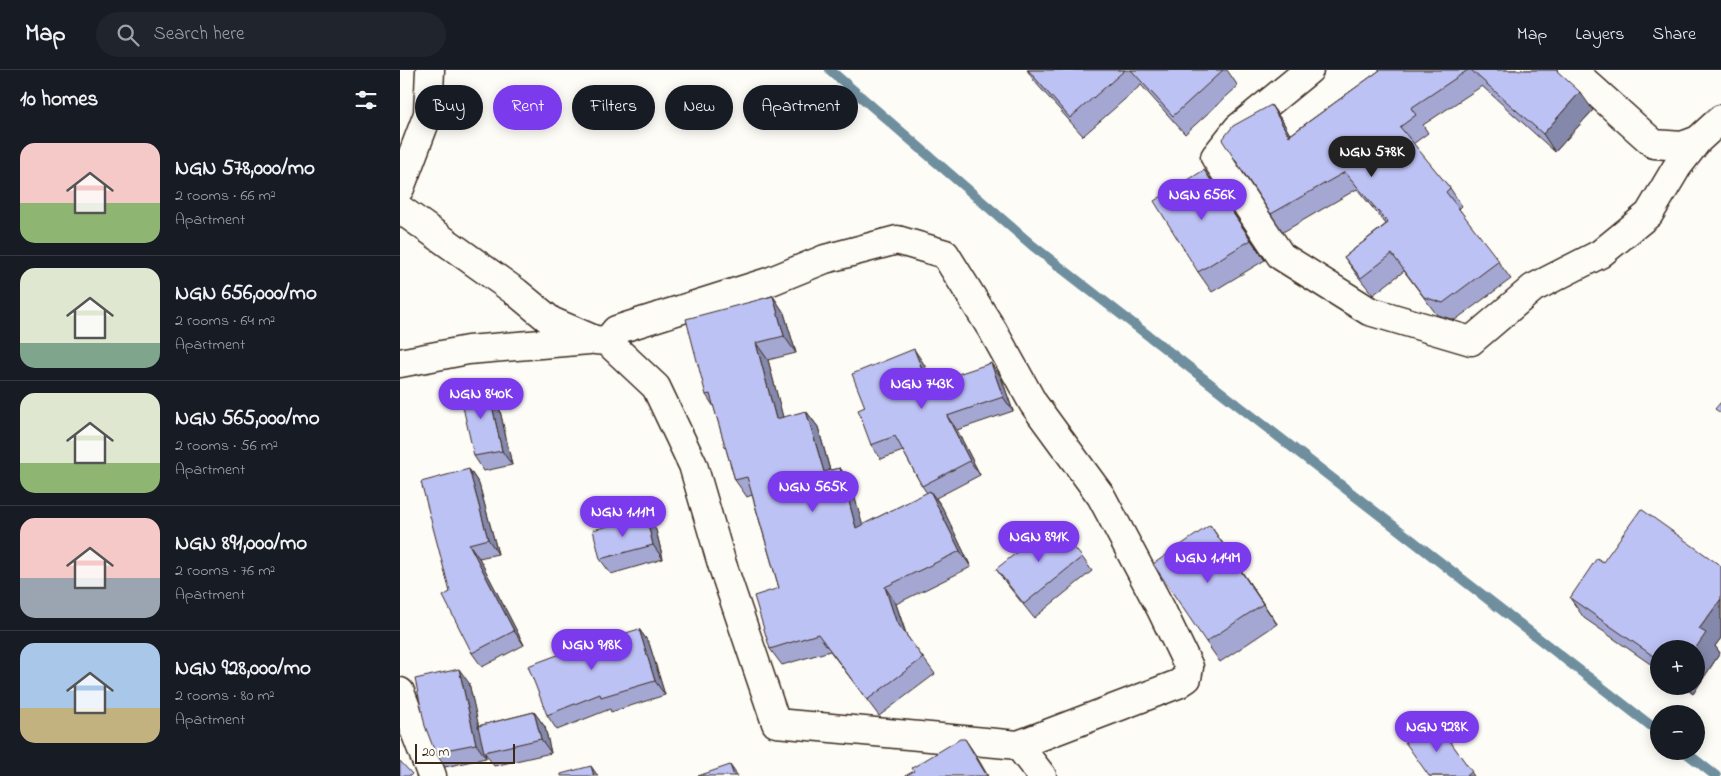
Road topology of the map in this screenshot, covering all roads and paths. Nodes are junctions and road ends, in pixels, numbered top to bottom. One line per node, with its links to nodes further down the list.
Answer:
1 (430, 70): 6 (street)
2 (1309, 70): 5 (street)
3 (1572, 70): 5 (street)
4 (1721, 120): 5 (street)
5 (1698, 140)
6 (400, 188)
7 (400, 209): 8 (street)
8 (601, 340): 9 (street); 11 (street); 11 (street)
9 (400, 364)
10 (400, 692): 12 (street)
11 (1018, 745): 13 (street)
12 (432, 776)
13 (1042, 776)

